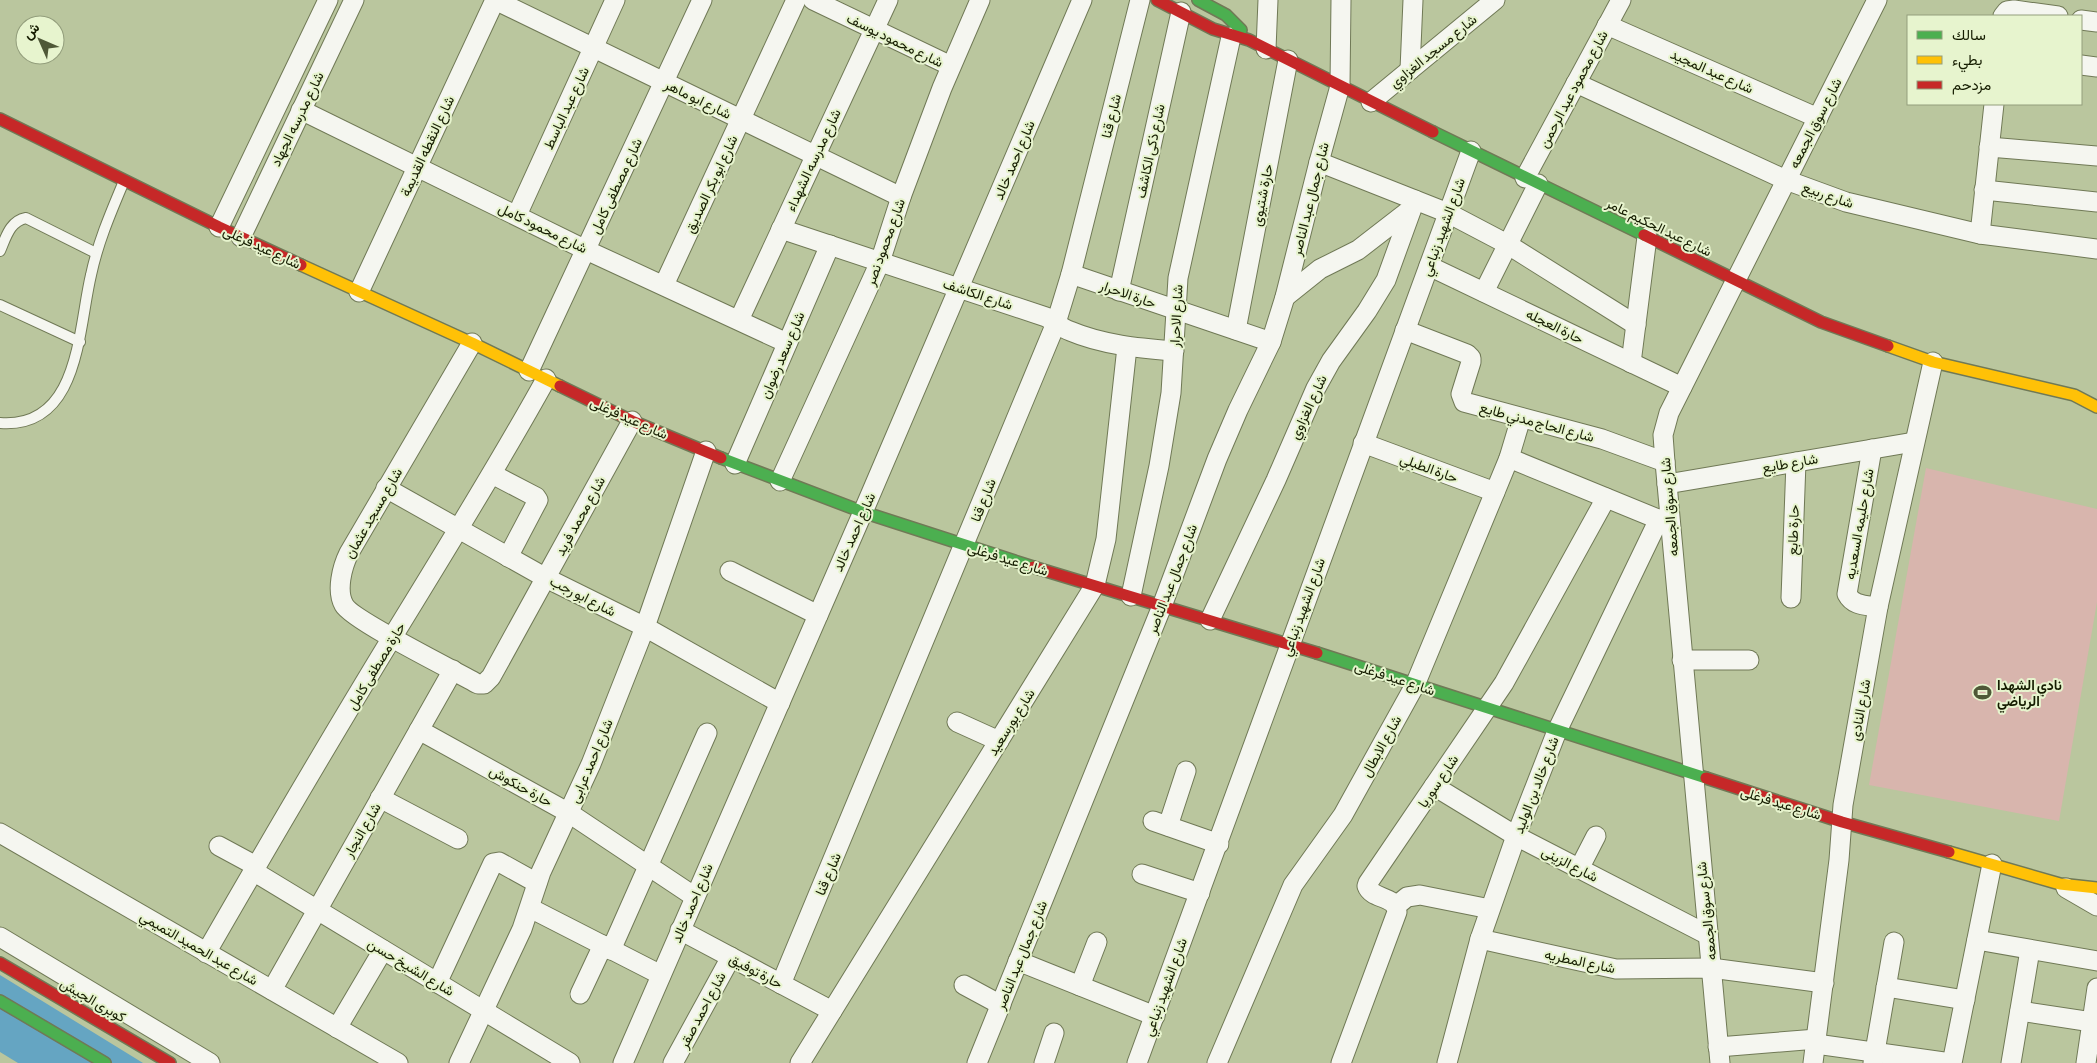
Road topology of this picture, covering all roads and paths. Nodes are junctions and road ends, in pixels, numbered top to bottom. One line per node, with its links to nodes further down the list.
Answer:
1 (354, 0): 40 (street, شارع مدرسه الجهاد)
2 (495, 0): 28 (street, شارع ابو ماهر); 49 (street, شارع النقطه القديمة)
3 (615, 0): 28 (street, شارع عبد الباسط)
4 (702, 0): 35 (street, شارع مصطفى كامل)
5 (796, 0): 43 (street, شارع ابو بكر الصديق)
6 (813, 0): 26 (street, شارع محمود يوسف)
7 (888, 0): 26 (street, شارع مدرسه الشهداء)
8 (980, 0): 31 (street, شارع محمود نصر)
9 (1082, 0): 75 (street, شارع احمد خالد)
10 (1140, 0): 72 (street, شارع قنا)
11 (1157, 0): 20 (street, شارع عبد الحكيم عامر)
12 (1198, 0): 27 (street, شارع عبد الحكيم عامر)
13 (1268, 0): 29 (street)
14 (1341, 0): 37 (street, شارع جمال عبد الناصر)
15 (1413, 0): 34 (street)
16 (1495, 0): 34 (street, شارع مسجد الغزاوي)
17 (1621, 0): 25 (street, شارع محمود عبد الرحمن)
18 (1877, 0): 41 (street, شارع سوق الجمعه)
19 (321, 2): 59 (street, شارع مدرسه الجهاد)
20 (1181, 12): 27 (street, شارع عبد الحكيم عامر); 76 (street, شارع ذكى الكاشف)
21 (2004, 15): 22 (street)
22 (2051, 15)
23 (2082, 20): 24 (street)
24 (2097, 22)
25 (1608, 25): 36 (street, شارع محمود عبد الرحمن); 41 (street, شارع عبد المجيد)
26 (874, 29): 31 (street, شارع محمود يوسف); 46 (street, شارع مدرسه الشهداء)
27 (1240, 38): 29 (street, شارع عبد الحكيم عامر); 81 (street, شارع الاحرار)
28 (593, 48): 35 (street, شارع ابو ماهر); 58 (street, شارع عبد الباسط)
29 (1266, 49): 30 (street, شارع عبد الحكيم عامر)
30 (1288, 60): 37 (street, شارع عبد الحكيم عامر); 85 (street, حارة شتيوى)
31 (951, 66): 54 (street, شارع محمود نصر)
32 (2082, 66): 33 (street)
33 (2097, 67)
34 (1410, 70): 38 (street, شارع مسجد الغزاوي)
35 (664, 82): 43 (street, شارع ابو ماهر); 68 (street, شارع مصطفى كامل)
36 (1576, 83): 51 (street, شارع ربيع); 52 (street, شارع محمود عبد الرحمن)
37 (1340, 86): 38 (street, شارع عبد الحكيم عامر); 48 (street, شارع جمال عبد الناصر)
38 (1371, 102): 45 (street, شارع عبد الحكيم عامر)
39 (1994, 105): 44 (street)
40 (301, 110): 49 (street, شارع محمود كامل); 62 (street, شارع مدرسه الجهاد)
41 (1818, 118): 51 (street, شارع سوق الجمعه)
42 (0, 119): 50 (street, شارع عيد فرغلى)
43 (740, 119): 46 (street, شارع ابو ماهر); 74 (street, شارع ابو بكر الصديق)
44 (1989, 147): 47 (street); 53 (street)
45 (1471, 151): 52 (street, شارع عبد الحكيم عامر); 57 (street, شارع الشهيد زنباعي)
46 (815, 155): 54 (street, شارع ابو ماهر); 60 (street, شارع مدرسه الشهداء)
47 (2097, 156)
48 (1319, 162): 56 (street); 79 (street, شارع جمال عبد الناصر)
49 (417, 167): 58 (street, شارع محمود كامل); 77 (street, شارع النقطه القديمة)
50 (124, 180): 59 (street, شارع عيد فرغلى); 69 (lane)
51 (1786, 180): 61 (street, شارع ربيع); 73 (street, شارع سوق الجمعه)
52 (1532, 181): 63 (street, شارع عبد الحكيم عامر); 64 (street, شارع محمود عبد الرحمن)
53 (1984, 190): 55 (street); 61 (street)
54 (901, 197): 70 (street, شارع محمود نصر)
55 (2097, 202)
56 (1413, 205): 57 (street); 79 (street); 130 (street, شارع الغزاوي)
57 (1448, 213): 64 (street); 71 (street, شارع الشهيد زنباعي)
58 (516, 215): 68 (street, شارع محمود كامل)
59 (219, 227): 62 (street, شارع عيد فرغلى)
60 (781, 229): 65 (street, شارع الكاشف); 82 (street, شارع مدرسه الشهداء)
61 (1980, 234): 66 (street, شارع ربيع)
62 (240, 237): 77 (street, شارع عيد فرغلى)
63 (1647, 237): 73 (street, شارع عبد الحكيم عامر); 84 (street)
64 (1507, 244): 78 (street, شارع محمود عبد الرحمن); 84 (street)
65 (830, 245): 70 (street, شارع الكاشف); 89 (street, شارع سعد رضوان)
66 (2097, 249)
67 (0, 250): 69 (lane)
68 (586, 250): 74 (street, شارع محمود كامل); 95 (street, شارع مصطفى كامل)
69 (96, 253): 87 (lane)
70 (880, 262): 75 (street, شارع الكاشف); 112 (street, شارع محمود نصر)
71 (1428, 266): 78 (street, حارة العجله); 86 (street, شارع الشهيد زنباعي)
72 (1071, 274): 76 (street, حارة الاحرار); 83 (street, شارع قنا)
73 (1736, 281): 93 (street, شارع عبد الحكيم عامر); 96 (street, شارع سوق الجمعه)
74 (664, 285): 82 (street, شارع محمود كامل)
75 (960, 288): 83 (street, شارع الكاشف); 117 (street, شارع احمد خالد)
76 (1119, 290): 81 (street, حارة الاحرار)
77 (359, 292): 90 (street, شارع عيد فرغلى)
78 (1484, 292): 94 (street, حارة العجله)
79 (1285, 297): 88 (street, شارع جمال عبد الناصر)
80 (0, 305): 87 (lane)
81 (1176, 310): 85 (street, حارة الاحرار); 92 (street, شارع الاحرار)
82 (739, 320): 89 (street, شارع محمود كامل)
83 (1056, 322): 91 (street, شارع الكاشف); 120 (street, شارع قنا)
84 (1636, 325): 94 (street)
85 (1236, 330): 88 (street, حارة الاحرار)
86 (1405, 330): 100 (street, شارع الحاج مدني طايع); 104 (street, شارع الشهيد زنباعي)
87 (80, 342): 102 (lane)
88 (1271, 342): 127 (street, شارع جمال عبد الناصر)
89 (787, 343): 110 (street, شارع سعد رضوان)
90 (472, 344): 95 (street, شارع عيد فرغلى); 114 (street, شارع مسجد عثمان)
91 (1127, 347): 92 (street, شارع الكاشف); 124 (street, شارع بورسعيد)
92 (1174, 351): 125 (street, شارع الاحرار)
93 (1933, 362): 97 (street, شارع عبد الحكيم عامر); 103 (street, شارع النادى)
94 (1631, 363): 96 (street, حارة العجله)
95 (538, 375): 101 (street, شارع عيد فرغلى); 111 (street, حارة مصطفى كامل)
96 (1682, 387): 108 (street, شارع سوق الجمعه)
97 (2074, 395): 98 (street, شارع عبد الحكيم عامر); 99 (street, شارع عبد الحكيم عامر)
98 (2097, 395)
99 (2097, 407)
100 (1521, 418): 107 (street, شارع الابطال); 108 (street, شارع الحاج مدني طايع)
101 (632, 421): 106 (street, شارع عيد فرغلى); 123 (street, شارع محمد فريد)
102 (0, 423)
103 (1914, 442): 105 (street, شارع طايع); 128 (street, شارع النادى)
104 (1363, 443): 115 (street, حارة الطبلي); 133 (street, شارع الشهيد زنباعي)
105 (1872, 449): 109 (street, شارع طايع); 128 (street, شارع حليمه السعديه)
106 (706, 451): 110 (street, شارع عيد فرغلى); 131 (street, شارع احمد عرابى)
107 (1509, 458): 115 (street, شارع الابطال); 116 (street)
108 (1665, 462): 113 (street, شارع سوق الجمعه)
109 (1796, 462): 113 (street, شارع طايع); 126 (street, حارة طابع)
110 (735, 464): 112 (street, شارع عيد فرغلى)
111 (492, 474): 119 (street, حارة مصطفى كامل); 121 (street)
112 (780, 481): 117 (street, شارع عيد فرغلى)
113 (1667, 484): 118 (street, شارع سوق الجمعه)
114 (386, 488): 119 (street, شارع ابو رجب); 132 (street, شارع مسجد عثمان)
115 (1495, 492): 137 (street, شارع الابطال)
116 (1606, 498): 118 (street); 139 (street, شارع سوريا)
117 (863, 512): 120 (street, شارع عيد فرغلى); 129 (street, شارع احمد خالد)
118 (1665, 522): 134 (street, شارع سوق الجمعه); 142 (street, شارع خالد بن الوليد)
119 (458, 530): 121 (street, شارع ابو رجب); 132 (street, حارة مصطفى كامل)
120 (964, 546): 124 (street, شارع عيد فرغلى); 191 (street, شارع قنا)
121 (508, 557): 123 (street, شارع ابو رجب)
122 (730, 571): 129 (street)
123 (546, 578): 131 (street, شارع ابو رجب); 136 (street, شارع محمد فريد)
124 (1094, 585): 125 (street, شارع عيد فرغلى); 144 (street, شارع بورسعيد)
125 (1132, 596): 127 (street, شارع عيد فرغلى)
126 (1791, 598)
127 (1162, 606): 130 (street, شارع عيد فرغلى); 184 (street, شارع جمال عبد الناصر)
128 (1878, 607): 150 (street, شارع النادى)
129 (818, 615): 138 (street, شارع احمد خالد)
130 (1210, 620): 133 (street, شارع عيد فرغلى)
131 (645, 627): 138 (street, شارع ابو رجب); 149 (street, شارع احمد عرابى)
132 (392, 637): 136 (street, شارع مسجد عثمان); 160 (street, حارة مصطفى كامل)
133 (1289, 644): 137 (street, شارع عيد فرغلى); 155 (street, شارع الشهيد زنباعي)
134 (1682, 660): 135 (street); 146 (street, شارع سوق الجمعه)
135 (1749, 660)
136 (452, 670): 141 (street, شارع النجار)
137 (1415, 685): 139 (street, شارع عيد فرغلى); 223 (street, شارع الابطال)
138 (780, 703): 166 (street, شارع احمد خالد)
139 (1488, 708): 142 (street, شارع عيد فرغلى); 147 (street, شارع سوريا)
140 (956, 722): 144 (street)
141 (418, 730): 148 (street, شارع النجار); 149 (street, حارة حنكوش)
142 (1557, 732): 146 (street, شارع عيد فرغلى); 152 (street, شارع خالد بن الوليد)
143 (708, 733): 158 (street)
144 (999, 741): 201 (street, شارع بورسعيد)
145 (1186, 771): 155 (street)
146 (1692, 775): 150 (street, شارع عيد فرغلى); 173 (street, شارع سوق الجمعه)
147 (1434, 786): 152 (street, شارع الزينى); 167 (street, شارع سوريا)
148 (380, 798): 154 (street); 171 (street, شارع النجار)
149 (569, 813): 158 (street, حارة حنكوش); 162 (street, شارع احمد عرابى)
150 (1842, 822): 157 (street, شارع عيد فرغلى); 190 (street, شارع النادى)
151 (0, 833): 182 (street, شارع عبد الحميد التميمي)
152 (1516, 836): 159 (street, شارع الزينى); 170 (street, شارع خالد بن الوليد)
153 (1596, 836): 159 (street)
154 (458, 839)
155 (1218, 844): 165 (street, شارع الشهيد زنباعي)
156 (219, 846): 160 (street, شارع الشيخ حسن)
157 (1992, 864): 163 (street, شارع عيد فرغلى); 176 (street)
158 (648, 866): 166 (street, حارة حنكوش); 179 (street)
159 (1579, 868): 173 (street, شارع الزينى)
160 (255, 869): 171 (street, شارع الشيخ حسن); 182 (street, حارة مصطفى كامل)
161 (1142, 874): 165 (street)
162 (537, 883): 169 (street, شارع احمد عرابى); 189 (street)
163 (2060, 884): 164 (street, شارع عيد فرغلى); 168 (street, شارع عيد فرغلى)
164 (2097, 888)
165 (1200, 892): 204 (street, شارع الشهيد زنباعي)
166 (695, 898): 172 (street, شارع احمد خالد)
167 (1396, 906): 170 (street); 224 (street)
168 (2097, 906)
169 (530, 908): 179 (street); 203 (street, شارع احمد عرابى)
170 (1490, 909): 175 (street, شارع خالد بن الوليد)
171 (317, 910): 180 (street, شارع الشيخ حسن); 196 (street, شارع النجار)
172 (680, 930): 183 (street, حارة توفيق); 188 (street, شارع احمد خالد)
173 (1708, 935): 187 (street, شارع سوق الجمعه)
174 (0, 937): 214 (street)
175 (1480, 939): 187 (street, شارع المطريه); 225 (street, شارع خالد بن الوليد)
176 (1977, 940): 181 (street); 198 (street)
177 (1097, 942): 193 (street)
178 (1894, 942): 194 (street)
179 (607, 947): 188 (street); 197 (street)
180 (383, 950): 189 (street, شارع الشيخ حسن); 206 (street)
181 (2030, 950): 185 (street); 202 (street)
182 (206, 953): 196 (street, شارع عبد الحميد التميمي)
183 (731, 957): 191 (street, حارة توفيق); 219 (street, شارع احمد صقر)
184 (1018, 961): 193 (street); 200 (street, شارع جمال عبد الناصر)
185 (2097, 961)
186 (0, 964): 213 (street, كوبرى الجيش)
187 (1711, 968): 190 (street, شارع المطريه); 209 (street, شارع سوق الجمعه)
188 (661, 976): 218 (street, شارع احمد خالد)
189 (437, 983): 203 (street, شارع الشيخ حسن)
190 (1824, 983): 208 (street, شارع النادى)
191 (782, 984): 201 (street, حارة توفيق)
192 (964, 985): 200 (street)
193 (1080, 986): 204 (street)
194 (1886, 987): 198 (street); 210 (street)
195 (2097, 988): 205 (street)
196 (272, 990): 206 (street, شارع عبد الحميد التميمي)
197 (580, 994)
198 (1965, 1000): 227 (street)
199 (0, 1001): 212 (street)
200 (1001, 1005): 221 (street, شارع جمال عبد الناصر)
201 (832, 1011): 220 (street, شارع بورسعيد)
202 (2020, 1011): 205 (street); 228 (street)
203 (484, 1012): 216 (street, شارع احمد عرابى); 217 (street, شارع الشيخ حسن)
204 (1155, 1016): 222 (street, شارع الشهيد زنباعي)
205 (2092, 1022): 229 (street)
206 (338, 1028): 215 (street, شارع عبد الحميد التميمي)
207 (1054, 1033): 211 (street)
208 (1816, 1041): 209 (street); 210 (street); 226 (street, شارع النادى)
209 (1719, 1055)
210 (1874, 1058): 227 (street)
211 (1049, 1062)
212 (105, 1063)
213 (170, 1063)
214 (210, 1063)
215 (398, 1063)
216 (459, 1063)
217 (570, 1063)
218 (623, 1063)
219 (674, 1063)
220 (800, 1063)
221 (977, 1063)
222 (1137, 1063)
223 (1217, 1063)
224 (1341, 1063)
225 (1447, 1063)
226 (1813, 1063)
227 (1952, 1063)
228 (2011, 1063)
229 (2086, 1063)

